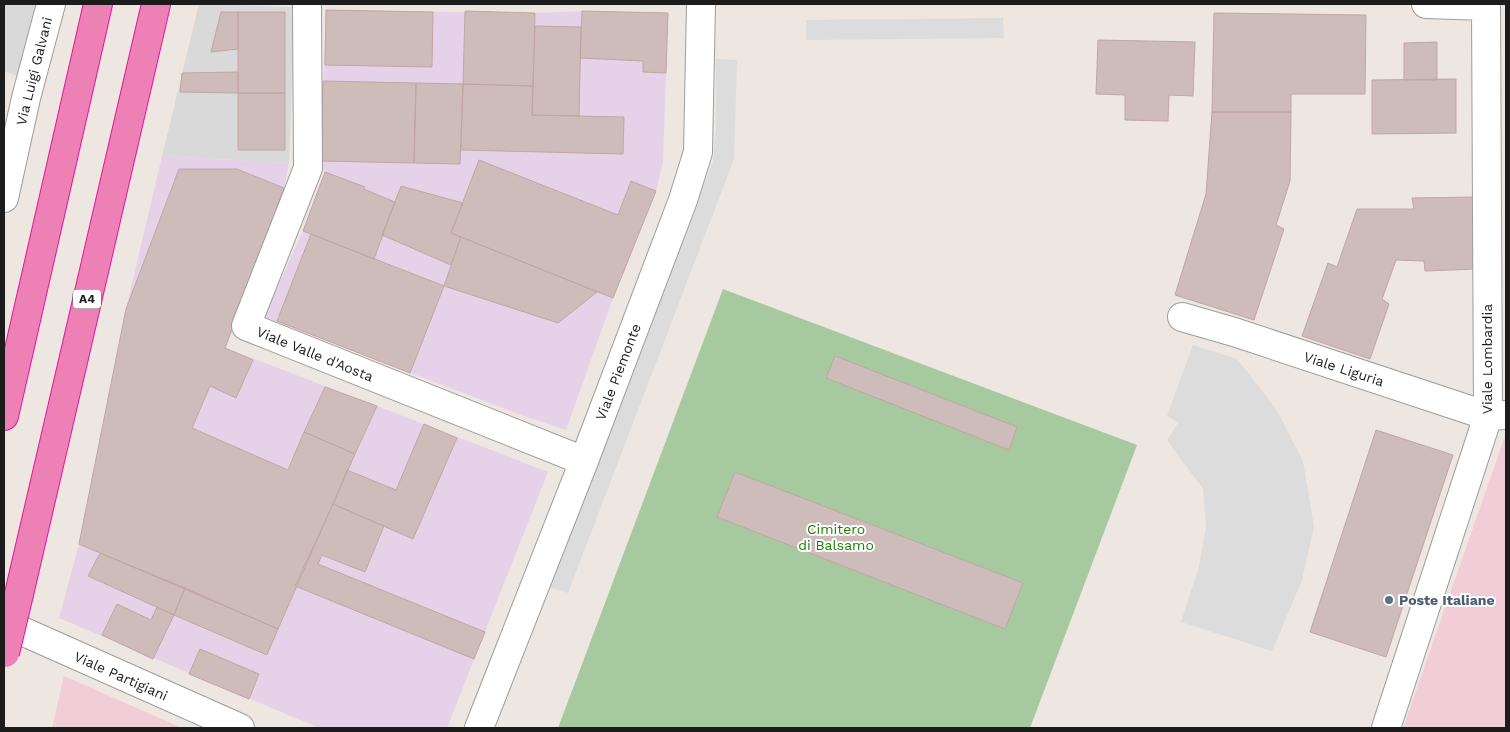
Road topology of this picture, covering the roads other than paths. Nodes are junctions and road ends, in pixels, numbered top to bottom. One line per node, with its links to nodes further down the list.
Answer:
1 (51, 4): 8 (street, Via Luigi Galvani)
2 (98, 4): 11 (highway)
3 (156, 4): 15 (highway, A4, bridge)
4 (307, 4): 13 (street, Viale Valle d'Aosta)
5 (701, 4): 13 (street, Viale Piemonte)
6 (1426, 4): 7 (street)
7 (1486, 5): 12 (street, Viale Lombardia)
8 (15, 93): 9 (street, Via Luigi Galvani)
9 (4, 198)
10 (1182, 317): 12 (street, Viale Liguria)
11 (4, 416)
12 (1497, 416): 18 (street, Viale Lombardia)
13 (584, 461): 17 (street, Viale Piemonte)
14 (4, 623): 16 (street, Viale Partigiani)
15 (4, 655)
16 (240, 728)
17 (479, 728)
18 (1386, 728)

